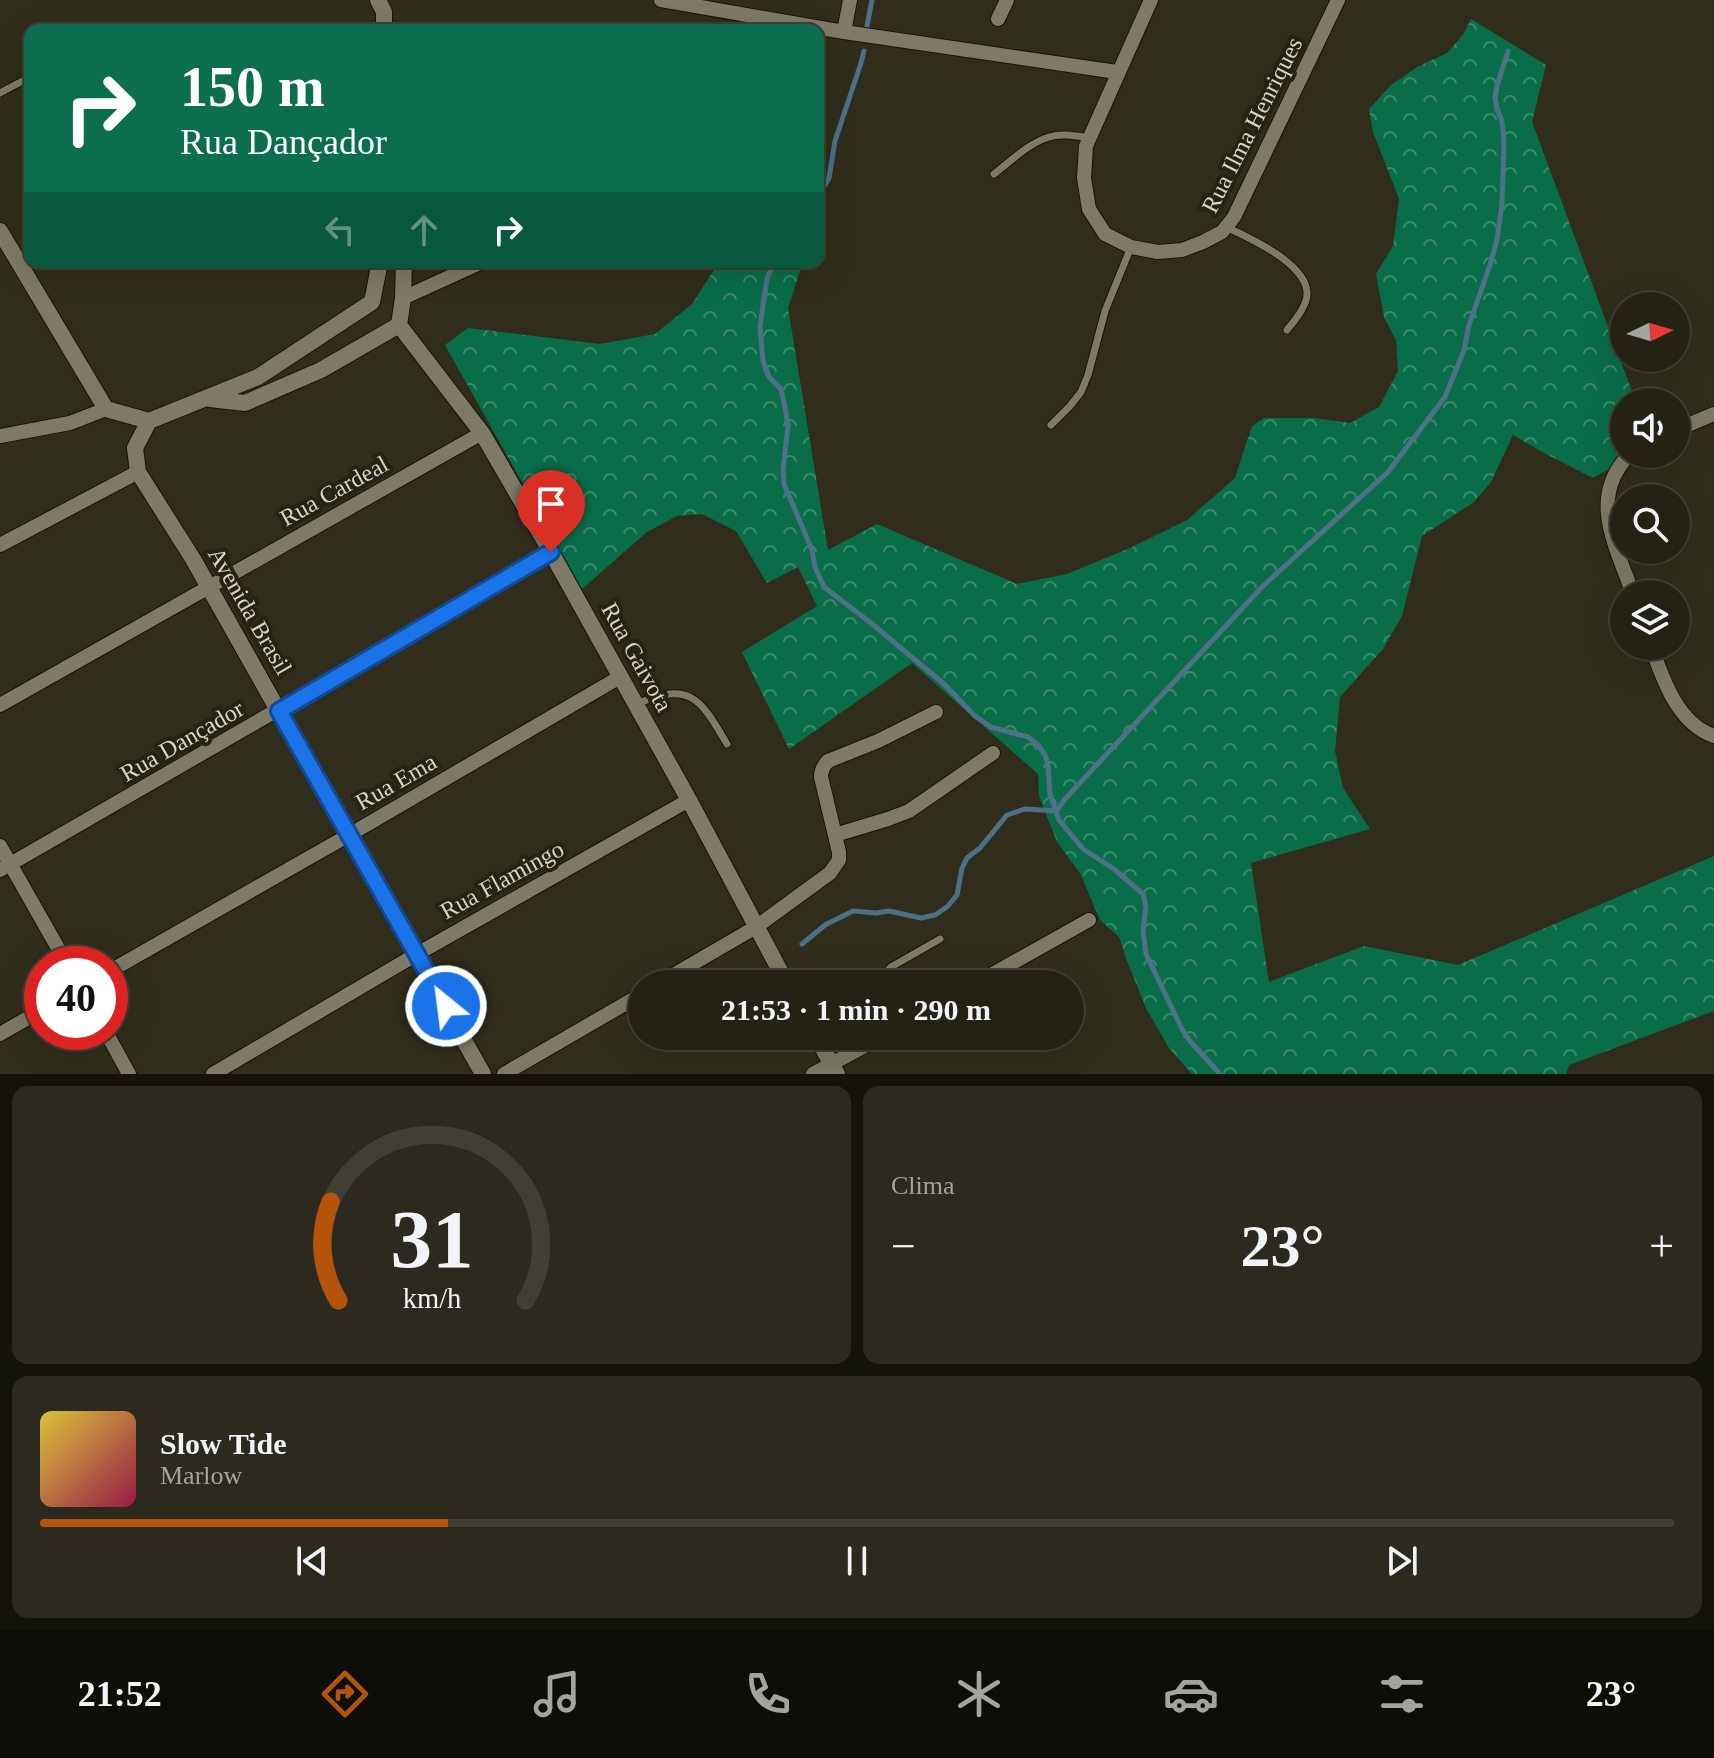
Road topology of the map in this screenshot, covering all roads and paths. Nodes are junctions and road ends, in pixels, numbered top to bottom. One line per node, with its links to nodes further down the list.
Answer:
1 (661, 0): 9 (street)
2 (850, 0): 11 (street)
3 (1007, 0): 7 (street)
4 (1151, 0): 12 (street, Rua Ilma Henriques)
5 (1338, 0): 17 (street, Rua Ilma Henriques)
6 (383, 4): 8 (street)
7 (998, 19)
8 (384, 24)
9 (764, 24)
10 (824, 30): 11 (street)
11 (848, 32): 12 (street)
12 (1117, 72): 15 (street, Rua Ilma Henriques)
13 (24, 80): 14 (lane)
14 (0, 93)
15 (1089, 138): 16 (lane); 19 (street, Rua Ilma Henriques)
16 (994, 174)
17 (1226, 227): 19 (street, Rua Ilma Henriques); 25 (lane)
18 (0, 231): 27 (street)
19 (1131, 247): 31 (lane)
20 (379, 268): 26 (street)
21 (404, 268): 23 (street)
22 (469, 268): 23 (street)
23 (403, 298): 24 (street)
24 (399, 325): 26 (street); 32 (street, Rua Gaivota)
25 (1287, 330)
26 (204, 399): 29 (street)
27 (106, 409): 29 (street); 33 (street)
28 (1714, 414): 30 (street)
29 (149, 421): 35 (street)
30 (1690, 424)
31 (1051, 425)
32 (482, 433): 37 (street, Rua Gaivota); 39 (street, Rua Cardeal)
33 (0, 436)
34 (1619, 468): 38 (street)
35 (138, 472): 36 (street); 39 (street, Avenida Brasil)
36 (0, 545)
37 (551, 552): 41 (street, Rua Gaivota); 44 (street, Rua Dançador)
38 (1628, 580)
39 (208, 588): 42 (street, Rua Cardeal); 44 (street, Avenida Brasil)
40 (1657, 660): 46 (street)
41 (620, 677): 43 (street, Rua Gaivota); 50 (street, Rua Ema)
42 (0, 705)
43 (635, 705): 47 (lane); 49 (street, Rua Gaivota)
44 (279, 711): 50 (street, Avenida Brasil); 53 (street, Rua Dançador)
45 (936, 712): 51 (street)
46 (1714, 736)
47 (727, 744)
48 (993, 753): 51 (street)
49 (689, 800): 55 (street, Rua Gaivota); 58 (street, Rua Flamingo)
50 (349, 835): 58 (street, Avenida Brasil); 59 (street, Rua Ema)
51 (835, 835): 55 (street)
52 (0, 846): 53 (street)
53 (5, 867): 57 (street)
54 (1089, 920): 63 (street)
55 (756, 927): 60 (street); 61 (street, Rua Gaivota)
56 (940, 939): 62 (lane)
57 (55, 946)
58 (417, 954): 72 (street, Rua Flamingo); 73 (street, Avenida Brasil)
59 (128, 961)
60 (682, 970)
61 (779, 970)
62 (888, 970)
63 (1000, 970)
64 (628, 1002): 74 (street)
65 (24, 1020): 66 (street)
66 (0, 1034)
67 (116, 1050): 71 (street)
68 (824, 1050): 70 (street)
69 (862, 1050): 70 (street)
70 (834, 1069): 75 (street)
71 (129, 1074)
72 (213, 1074)
73 (483, 1074)
74 (504, 1074)
75 (813, 1074)

